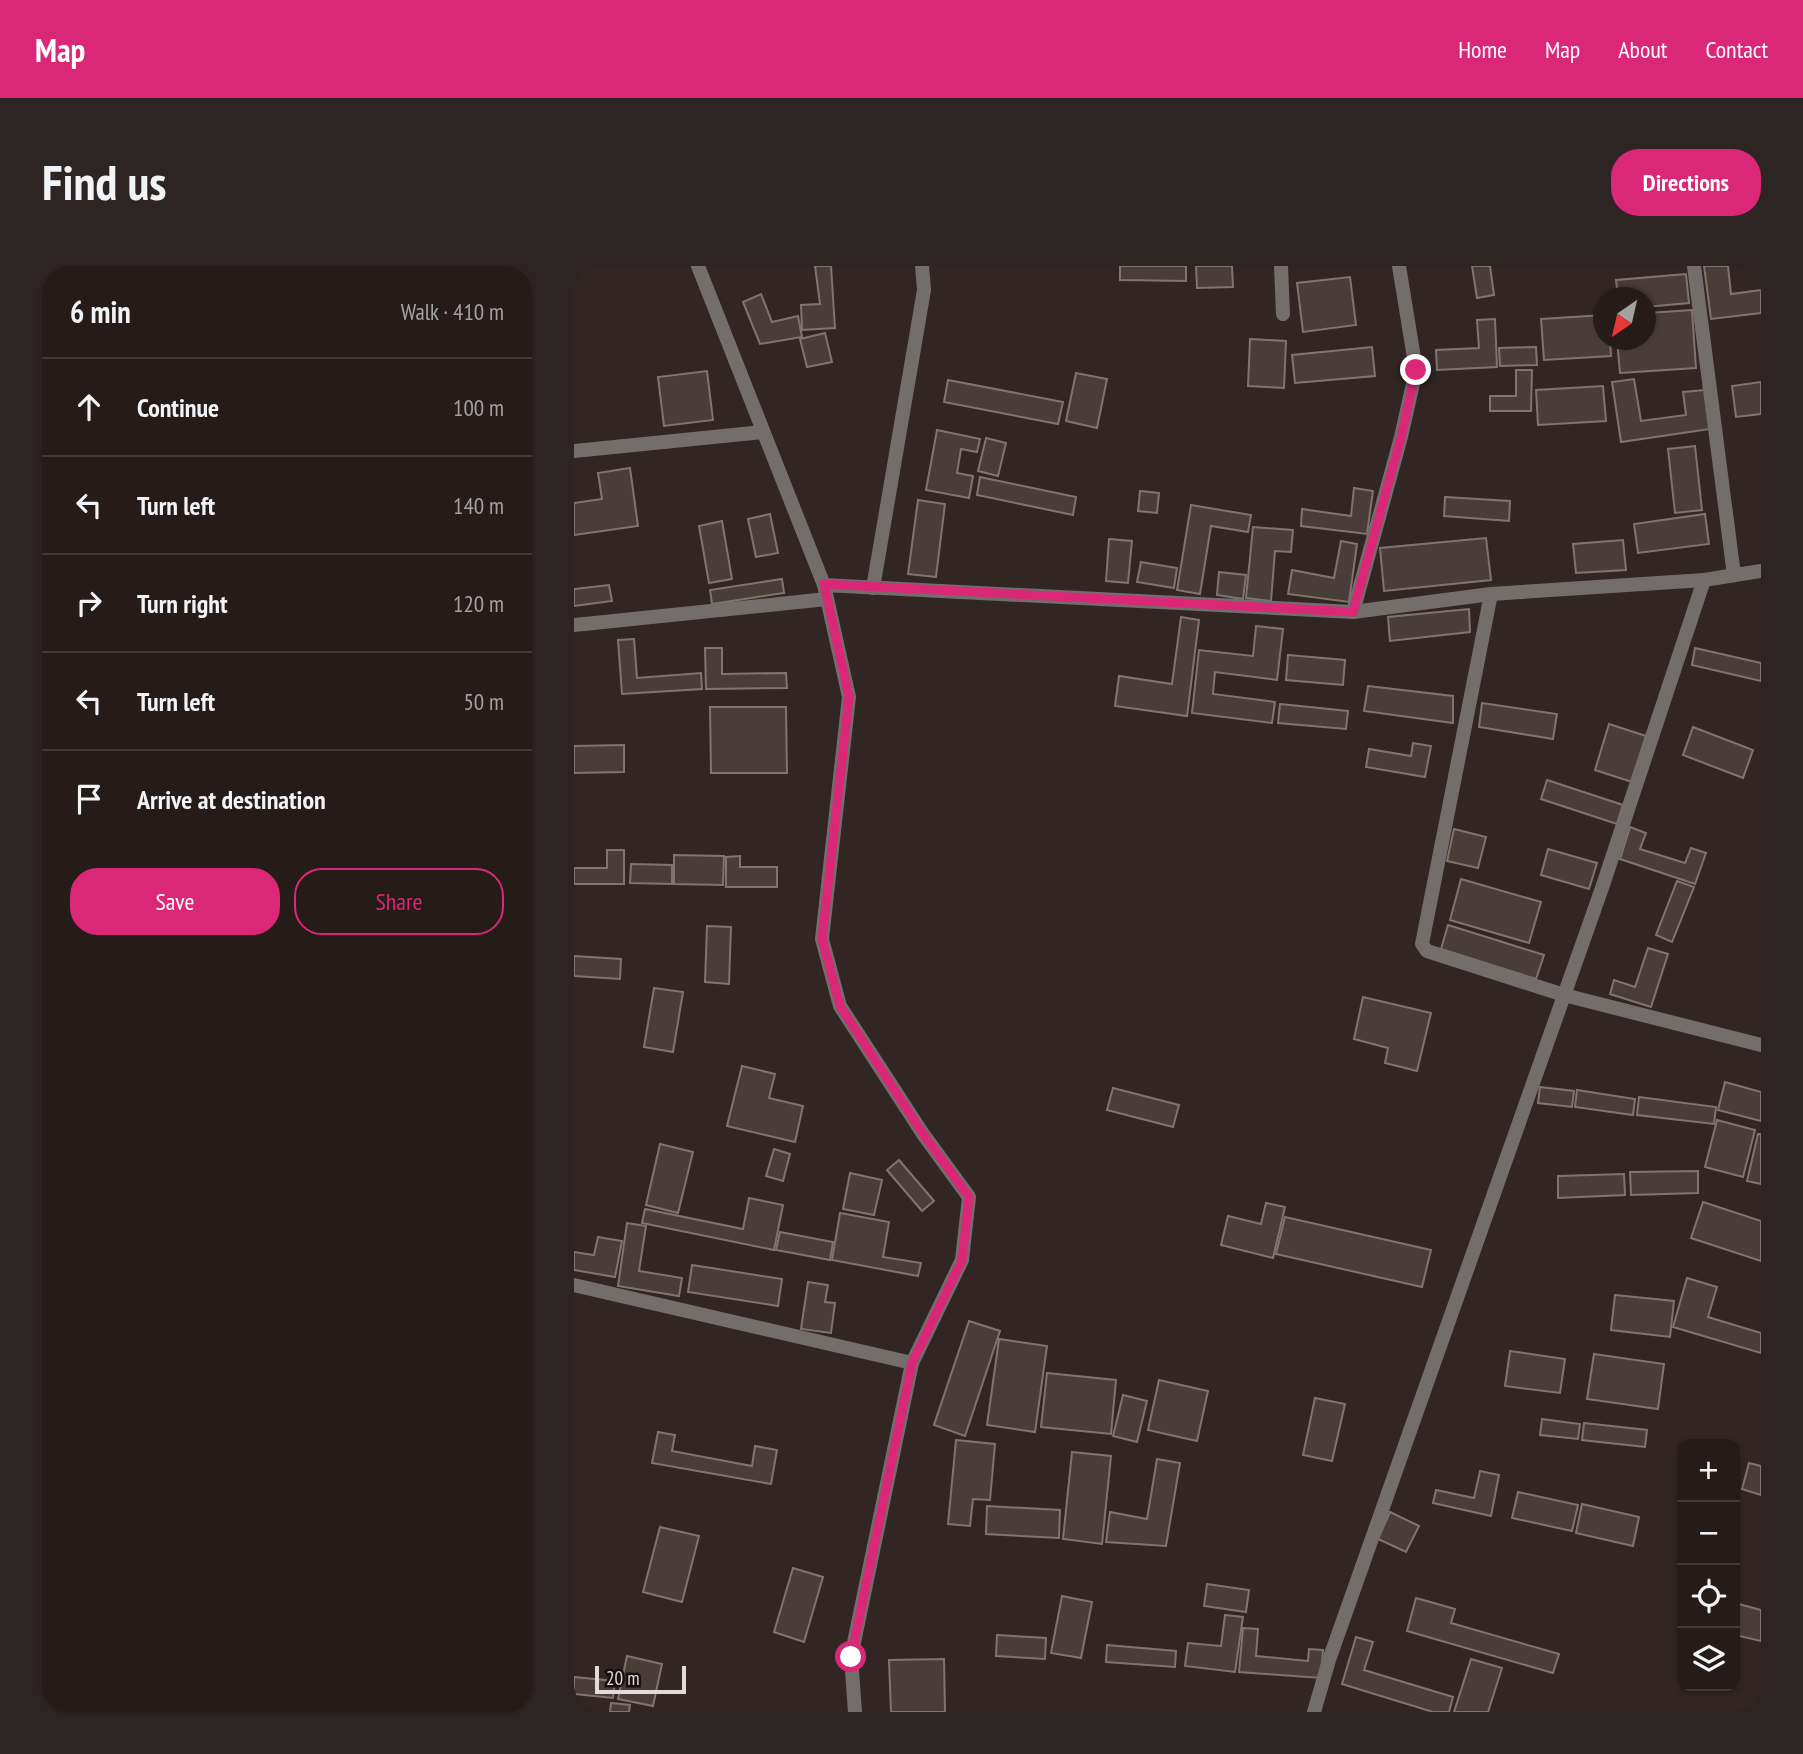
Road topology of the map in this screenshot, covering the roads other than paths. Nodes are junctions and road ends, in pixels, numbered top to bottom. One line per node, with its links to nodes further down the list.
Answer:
1 (698, 266): 7 (street)
2 (922, 266): 12 (street)
3 (1281, 266): 6 (street)
4 (1399, 266): 15 (street)
5 (1694, 266): 10 (street)
6 (1283, 314)
7 (763, 432): 8 (street); 13 (street)
8 (574, 451)
9 (1761, 571): 10 (street)
10 (1734, 575): 11 (street)
11 (1704, 580): 14 (street); 17 (street)
12 (873, 588): 13 (street); 15 (street)
13 (825, 592): 16 (street); 20 (street)
14 (1491, 594): 15 (street); 17 (street)
15 (1353, 612)
16 (574, 625)
17 (1564, 995): 18 (street); 22 (street)
18 (1761, 1045)
19 (574, 1285): 20 (street)
20 (912, 1363): 21 (street)
21 (855, 1712)
22 (1314, 1712)

